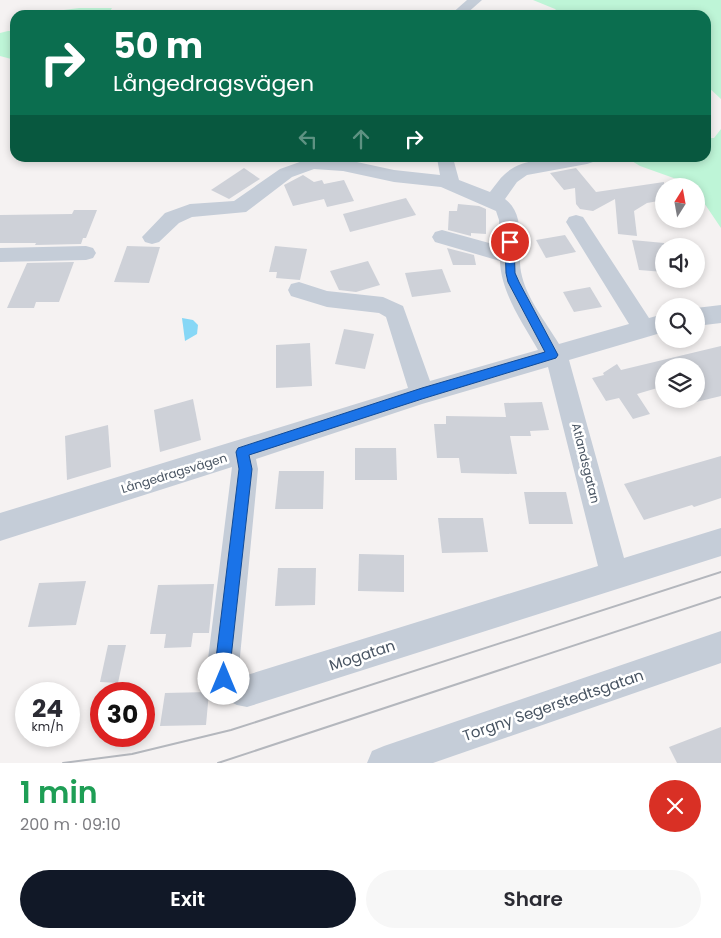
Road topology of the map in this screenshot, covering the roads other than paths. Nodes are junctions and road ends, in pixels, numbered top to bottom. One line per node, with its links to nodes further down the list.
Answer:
1 (475, 0): 2 (street)
2 (462, 10)
3 (446, 162): 5 (street)
4 (565, 162): 6 (street)
5 (451, 183): 6 (street); 8 (street)
6 (494, 201): 12 (street, Atlandsgatan)
7 (576, 222): 16 (street)
8 (152, 237)
9 (442, 237): 12 (street)
10 (86, 253): 11 (street)
11 (0, 255)
12 (509, 256): 17 (street, Atlandsgatan)
13 (299, 290): 18 (street)
14 (721, 314): 15 (street)
15 (705, 316)
16 (653, 325): 17 (street, Långedragsvägen)
17 (552, 355): 18 (street, Långedragsvägen); 22 (street, Atlandsgatan)
18 (422, 394): 19 (street, Långedragsvägen)
19 (242, 452): 20 (street, Långedragsvägen); 22 (street, Mogatan)
20 (0, 527)
21 (721, 542): 22 (street, Mogatan)
22 (614, 574)
23 (721, 647): 24 (street, Torgny Segerstedtsgatan)
24 (384, 763)

